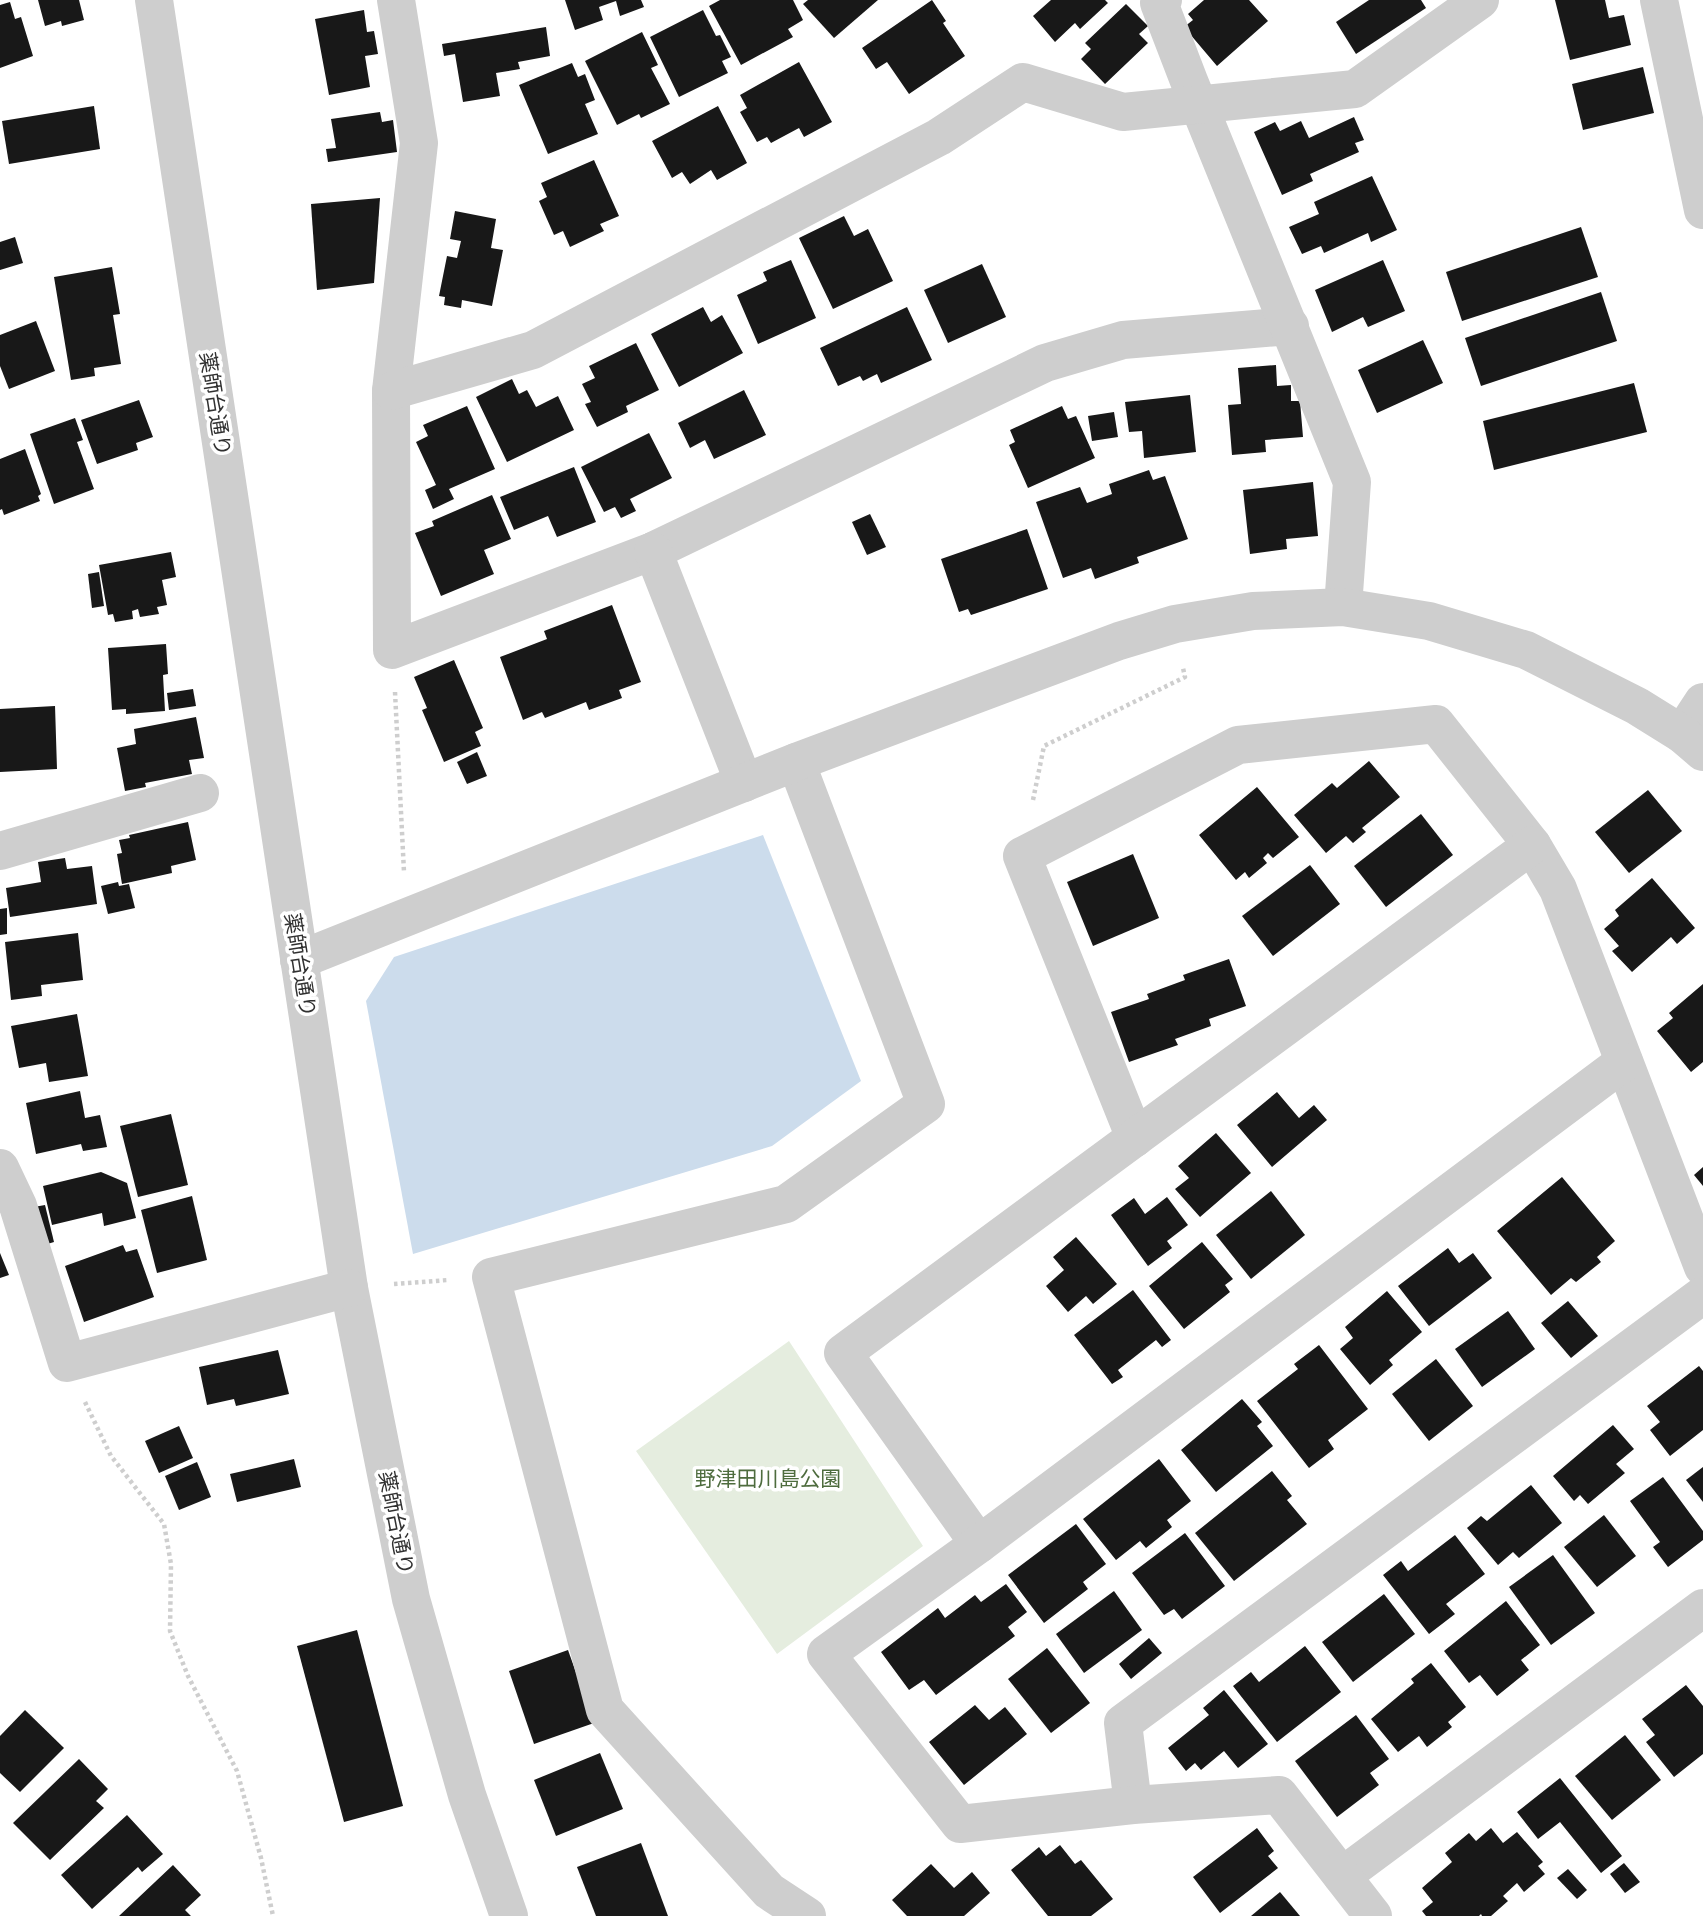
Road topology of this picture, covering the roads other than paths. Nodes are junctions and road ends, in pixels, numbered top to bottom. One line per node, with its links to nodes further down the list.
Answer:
1 (154, 0): 19 (street, 薬師台通り)
2 (396, 0): 9 (street)
3 (1163, 0): 6 (street)
4 (1480, 0): 6 (street)
5 (1659, 0): 7 (street)
6 (1199, 106): 8 (street); 9 (street)
7 (1703, 210)
8 (1290, 326): 10 (street); 11 (street)
9 (391, 391): 10 (street)
10 (653, 551): 15 (street)
11 (1343, 607): 13 (street); 14 (street)
12 (1703, 702): 13 (street)
13 (1692, 743)
14 (796, 762): 15 (street); 31 (street)
15 (744, 783): 19 (street)
16 (200, 793): 18 (street)
17 (1532, 845): 20 (street); 21 (street); 21 (street)
18 (0, 851)
19 (299, 960): 24 (street, 薬師台通り)
20 (1624, 1062): 23 (street); 26 (street)
21 (1135, 1138): 26 (street)
22 (0, 1168): 24 (street)
23 (1703, 1267)
24 (349, 1288): 30 (street, 薬師台通り)
25 (1703, 1294): 28 (street)
26 (979, 1544): 28 (street)
27 (1703, 1608): 29 (street)
28 (1133, 1805): 29 (street)
29 (1342, 1876): 32 (street)
30 (509, 1916)
31 (807, 1916)
32 (1373, 1916)

